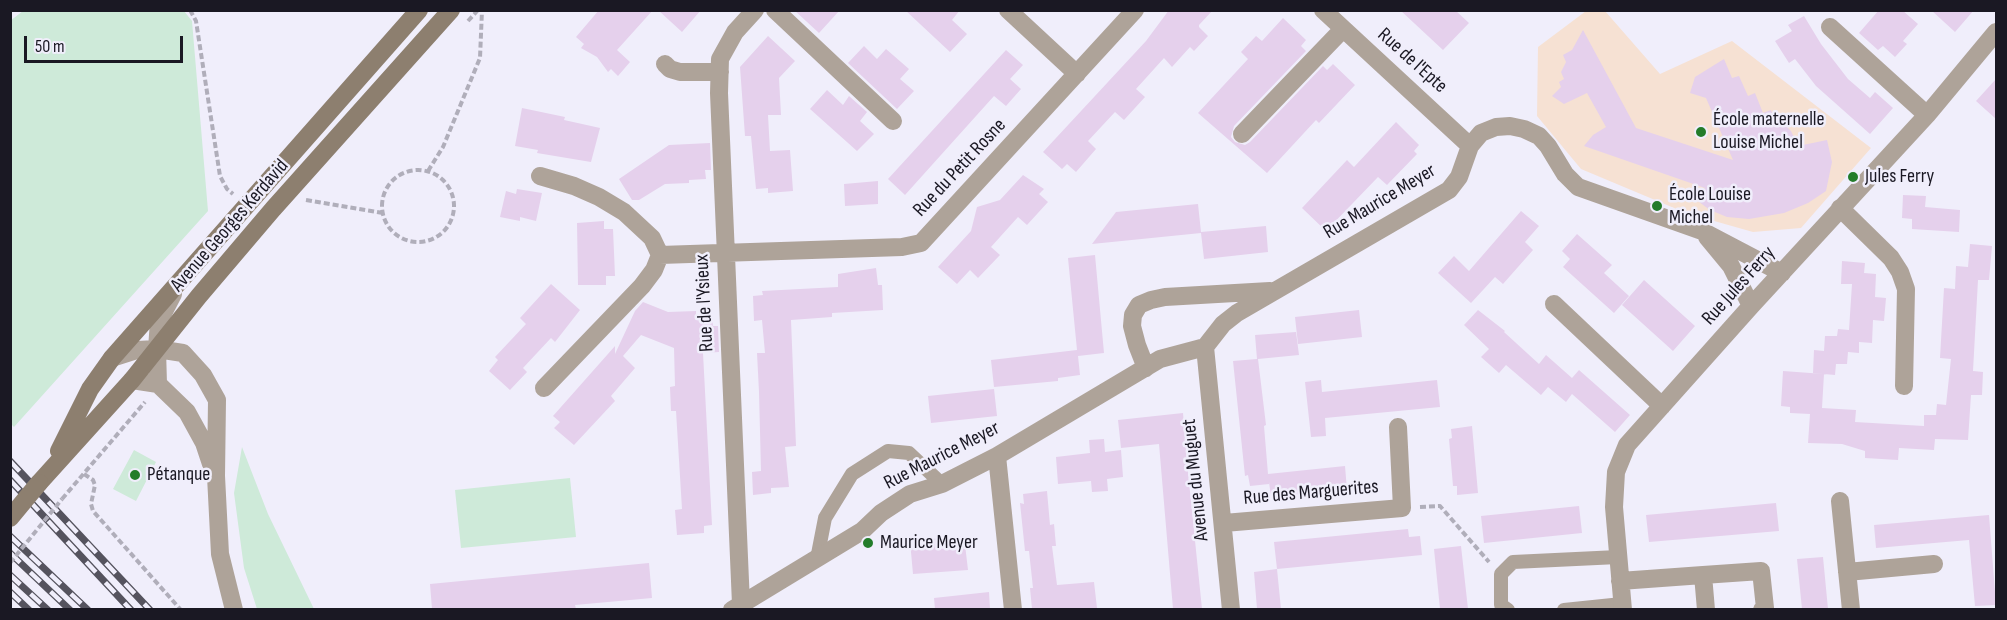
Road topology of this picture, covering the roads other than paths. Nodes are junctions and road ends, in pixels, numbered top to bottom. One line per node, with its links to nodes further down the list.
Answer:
1 (419, 10): 24 (main road, Avenue Georges Kerdavid)
2 (451, 10): 29 (main road, Avenue Georges Kerdavid)
3 (755, 10): 12 (street, Rue de l'Ysieux)
4 (775, 10): 15 (street)
5 (1008, 10): 13 (street)
6 (1135, 10): 13 (street, Rue du Petit Rosne)
7 (1323, 10): 9 (street, Rue de l'Epte)
8 (1830, 27): 14 (street)
9 (1343, 29): 16 (street); 17 (street, Rue de l'Epte)
10 (1993, 43): 14 (street, Rue Jules Ferry)
11 (665, 64): 12 (street)
12 (720, 72): 21 (street, Rue de l'Ysieux)
13 (1077, 74): 21 (street, Rue du Petit Rosne)
14 (1927, 115): 19 (street, Rue Jules Ferry)
15 (892, 121)
16 (1242, 134)
17 (1470, 146): 20 (street); 25 (street, Rue Maurice Meyer)
18 (540, 176): 22 (street)
19 (1840, 208): 23 (street, Rue Jules Ferry); 34 (street)
20 (1702, 231): 23 (street); 27 (street)
21 (725, 252): 22 (street, Rue du Petit Rosne); 51 (street, Rue de l'Ysieux)
22 (660, 255): 35 (street)
23 (1782, 273): 27 (street, Rue Jules Ferry)
24 (181, 279): 29 (street); 30 (main road, Avenue Georges Kerdavid)
25 (1274, 291): 28 (street, Rue Maurice Meyer); 31 (street, Rue Maurice Meyer)
26 (1554, 304): 36 (street)
27 (1751, 306): 36 (street, Rue Jules Ferry)
28 (1205, 347): 31 (street, Rue Maurice Meyer); 44 (street, Avenue du Muguet)
29 (157, 349): 30 (street); 32 (main road, Avenue Georges Kerdavid); 33 (street); 39 (street)
30 (112, 358): 40 (main road, Avenue Georges Kerdavid)
31 (1146, 368): 38 (street, Rue Maurice Meyer)
32 (132, 380): 33 (street); 40 (main road, Avenue Georges Kerdavid)
33 (158, 384): 39 (street)
34 (1904, 386)
35 (544, 388)
36 (1662, 406): 45 (street, Rue Jules Ferry)
37 (1398, 427): 44 (street, Rue des Marguerites)
38 (997, 456): 41 (street, Rue Maurice Meyer); 54 (street)
39 (216, 476): 53 (street)
40 (43, 479): 43 (main road, bridge)
41 (942, 484): 46 (street, Rue Maurice Meyer); 46 (lane)
42 (1840, 501): 48 (street)
43 (10, 518)
44 (1224, 524): 55 (street, Avenue du Muguet)
45 (1618, 557): 50 (street, Rue Jules Ferry); 56 (lane)
46 (817, 559): 51 (street, Rue Maurice Meyer)
47 (1934, 564): 48 (street)
48 (1847, 573): 60 (street)
49 (1703, 575): 50 (street); 58 (street); 59 (street)
50 (1620, 581): 52 (street, Rue Jules Ferry)
51 (736, 607)
52 (1623, 607): 57 (lane)
53 (234, 609)
54 (1013, 609)
55 (1231, 609)
56 (1508, 609)
57 (1564, 609)
58 (1706, 609)
59 (1762, 609)
60 (1851, 609)

